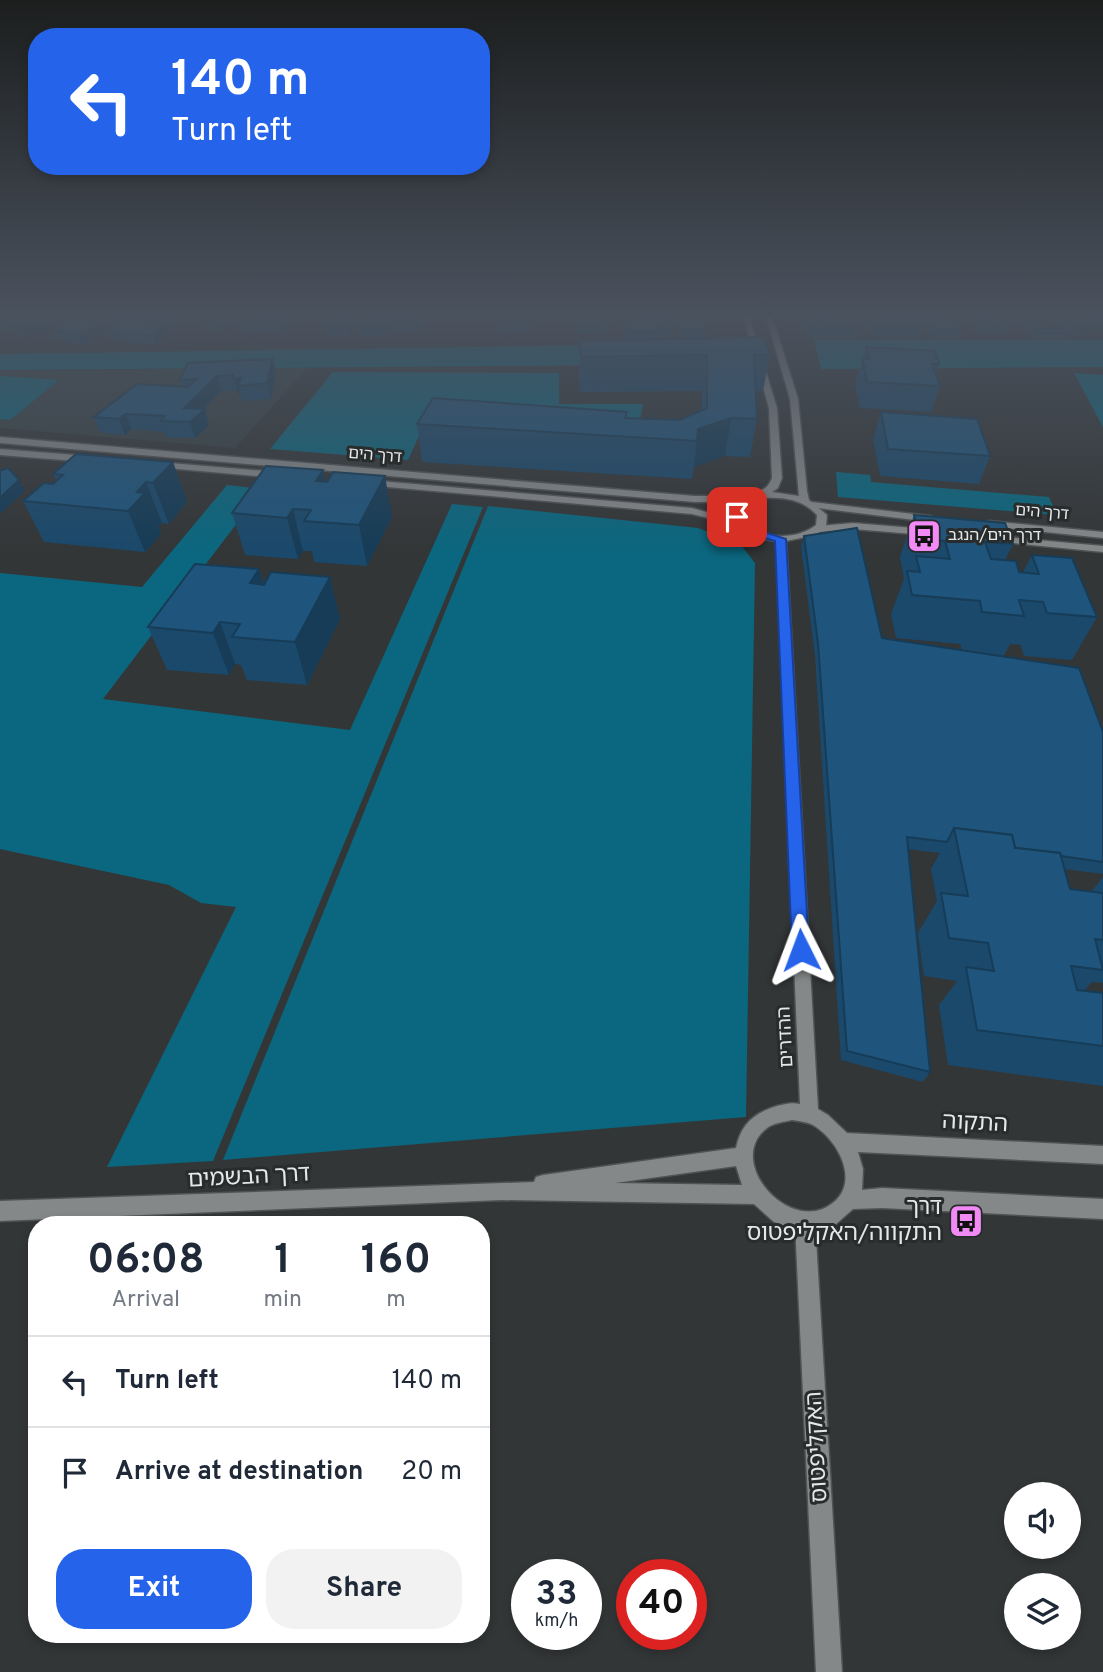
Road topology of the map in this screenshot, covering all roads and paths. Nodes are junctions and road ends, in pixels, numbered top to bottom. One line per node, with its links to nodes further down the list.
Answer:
1 (769, 394): 9 (street)
2 (793, 394): 10 (street)
3 (0, 440): 9 (street, דרך הים)
4 (0, 452): 5 (street)
5 (96, 460)
6 (150, 464): 7 (street)
7 (284, 476)
8 (351, 482): 12 (street, דרך הים)
9 (754, 497): 10 (street, דרך הים); 12 (street)
10 (809, 503): 11 (street); 14 (street)
11 (938, 520)
12 (741, 523): 18 (street, דרך הים)
13 (979, 524): 16 (street, דרך הים)
14 (819, 529): 15 (street); 18 (street)
15 (939, 534)
16 (1103, 535)
17 (979, 537): 19 (street, דרך הים)
18 (781, 539): 20 (street, ההדרים)
19 (1103, 549)
20 (809, 1114): 21 (street); 23 (street)
21 (844, 1142): 22 (street, התקוה); 26 (street)
22 (1103, 1155)
23 (743, 1156): 24 (street, דרך הבשמים); 25 (street)
24 (501, 1191): 25 (street, דרך הבשמים); 28 (street, דרך הבשמים)
25 (757, 1195): 29 (street)
26 (849, 1200): 27 (street); 29 (street)
27 (1103, 1209)
28 (0, 1211)
29 (805, 1222): 30 (street, האקליפטוס)
30 (829, 1672)

